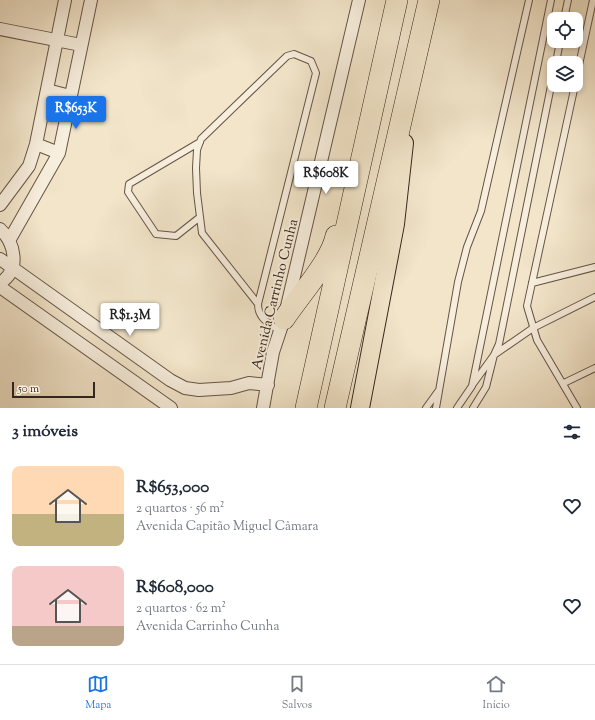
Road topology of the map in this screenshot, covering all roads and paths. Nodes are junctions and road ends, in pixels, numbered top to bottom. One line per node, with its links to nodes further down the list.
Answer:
1 (65, 0): 13 (street)
2 (91, 0): 14 (street)
3 (359, 0): 36 (street, Avenida Carrinho Cunha)
4 (397, 0): 12 (highway)
5 (429, 0): 16 (highway)
6 (529, 0): 43 (lane)
7 (551, 0): 42 (lane)
8 (568, 0): 10 (lane)
9 (593, 0): 15 (lane)
10 (565, 12)
11 (0, 29): 13 (street)
12 (390, 37): 36 (highway); 47 (highway)
13 (56, 40): 14 (street); 17 (street)
14 (80, 45): 20 (street)
15 (581, 56)
16 (413, 66): 44 (main road); 48 (highway)
17 (47, 90): 20 (street); 22 (street)
18 (550, 92): 38 (lane)
19 (573, 92): 32 (lane)
20 (70, 96): 23 (street)
21 (200, 142): 25 (lane); 25 (lane); 35 (lane)
22 (36, 144): 23 (street); 24 (street)
23 (59, 153): 27 (street)
24 (0, 205)
25 (200, 217): 35 (lane)
26 (0, 228): 27 (street)
27 (10, 239): 29 (street)
28 (0, 259): 29 (street)
29 (13, 267): 31 (street); 41 (street)
30 (595, 267): 32 (lane)
31 (0, 283)
32 (532, 283): 37 (lane)
33 (0, 287): 45 (street)
34 (595, 297): 37 (lane)
35 (258, 304): 36 (lane)
36 (282, 325): 41 (street, Avenida Carrinho Cunha)
37 (533, 328): 38 (lane); 40 (lane)
38 (494, 355): 42 (lane); 52 (lane)
39 (595, 368): 40 (lane)
40 (564, 382): 53 (lane)
41 (268, 385): 46 (street, Avenida Carrinho Cunha)
42 (472, 386): 51 (lane)
43 (440, 388): 49 (lane); 50 (lane)
44 (361, 407)
45 (171, 408)
46 (263, 408)
47 (306, 408)
48 (335, 408)
49 (426, 408)
50 (436, 408)
51 (457, 408)
52 (473, 408)
53 (577, 408)

